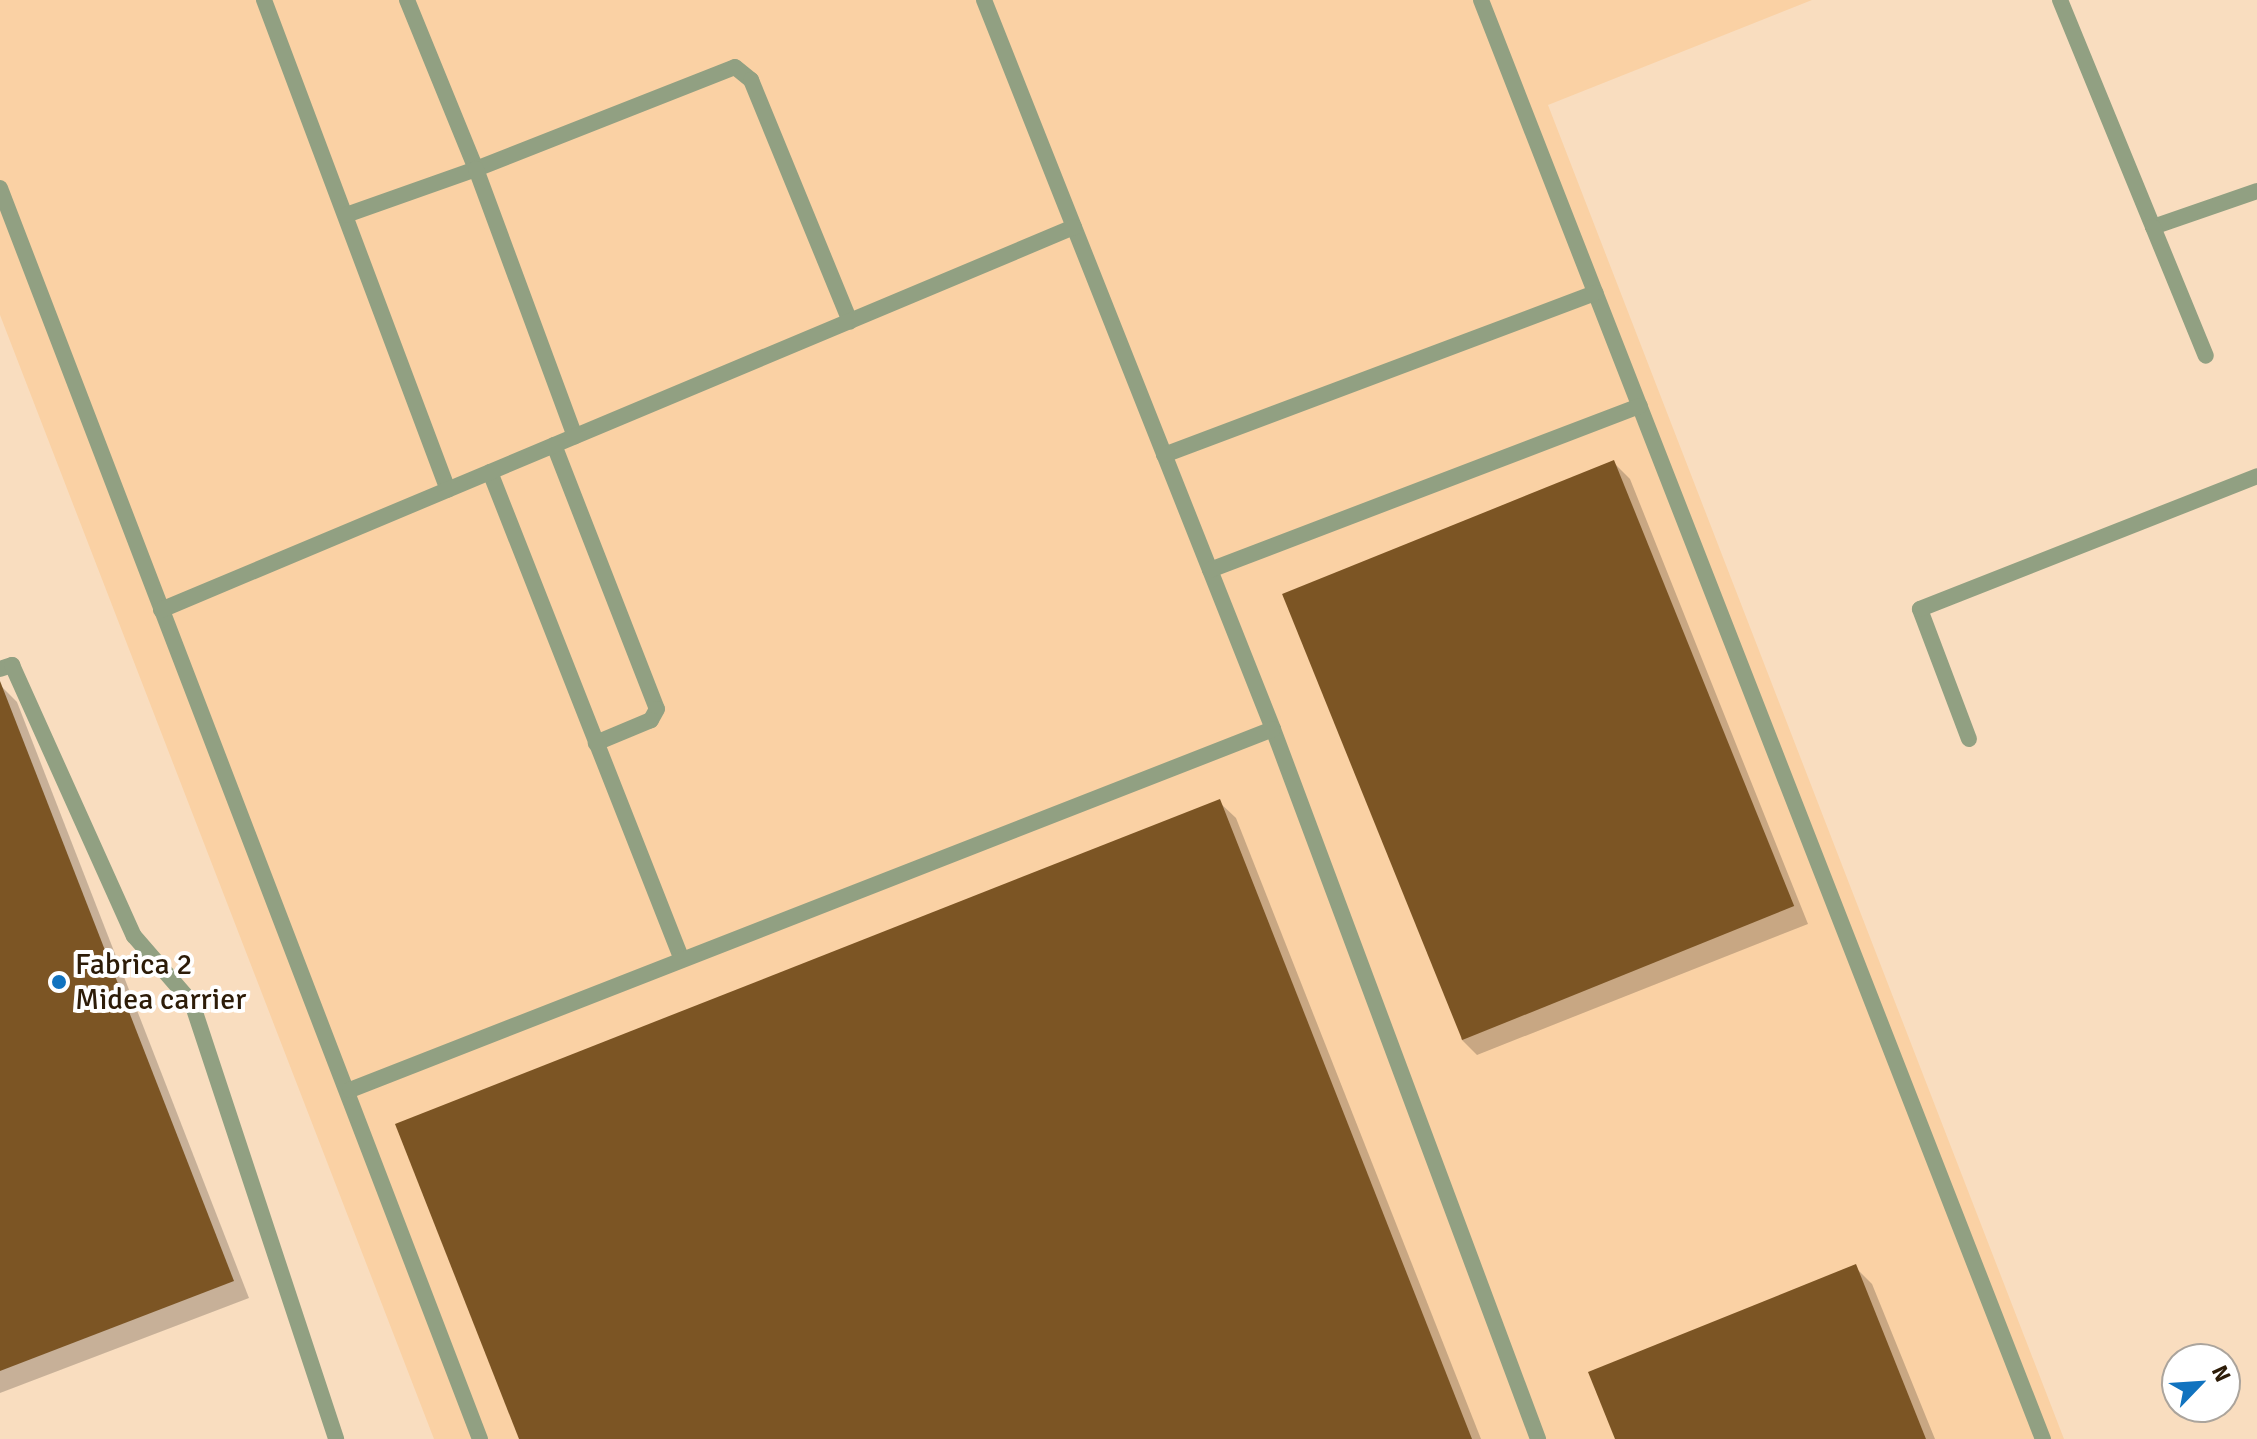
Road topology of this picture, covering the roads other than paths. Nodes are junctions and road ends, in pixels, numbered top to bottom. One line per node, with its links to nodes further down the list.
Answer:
1 (264, 0): 9 (lane)
2 (407, 0): 6 (lane)
3 (984, 0): 10 (lane)
4 (1481, 0): 12 (lane)
5 (2060, 0): 11 (lane)
6 (476, 169): 9 (lane); 13 (lane); 16 (lane)
7 (0, 188): 23 (lane)
8 (2257, 191): 11 (lane)
9 (346, 215): 21 (lane)
10 (1074, 227): 13 (lane); 18 (lane)
11 (2153, 227): 14 (lane)
12 (1596, 293): 15 (lane); 18 (lane)
13 (850, 321): 16 (lane)
14 (2206, 356)
15 (1640, 406): 22 (lane); 33 (lane)
16 (575, 436): 17 (lane)
17 (554, 445): 19 (lane); 27 (lane)
18 (1164, 455): 22 (lane)
19 (490, 472): 21 (lane); 27 (lane)
20 (2257, 476): 26 (lane)
21 (448, 490): 23 (lane)
22 (1210, 570): 25 (lane)
23 (161, 610): 29 (lane)
24 (0, 669): 30 (lane)
25 (1273, 729): 28 (lane); 32 (lane)
26 (1969, 739)
27 (596, 743): 28 (lane)
28 (682, 960): 29 (lane)
29 (350, 1090): 31 (lane)
30 (336, 1439)
31 (480, 1439)
32 (1538, 1439)
33 (2043, 1439)

